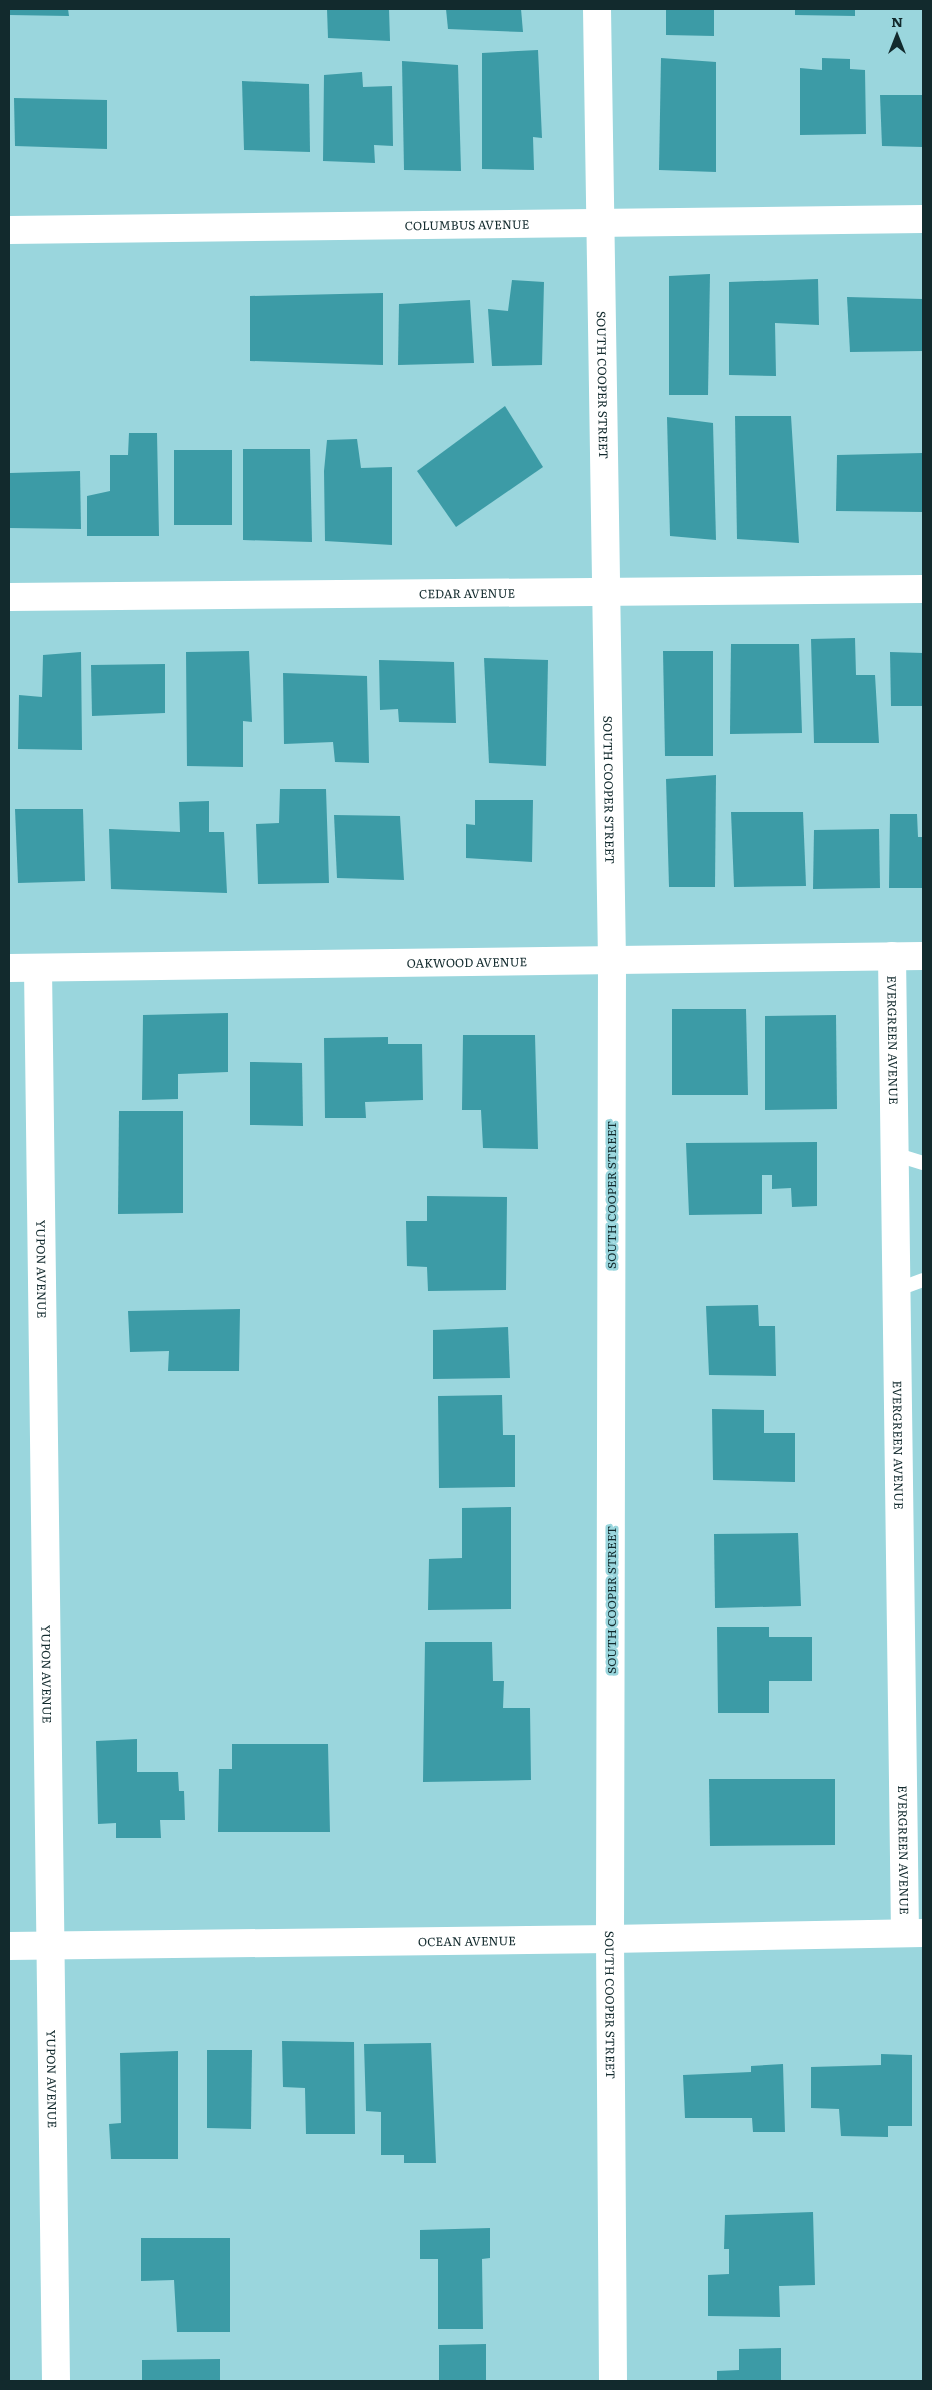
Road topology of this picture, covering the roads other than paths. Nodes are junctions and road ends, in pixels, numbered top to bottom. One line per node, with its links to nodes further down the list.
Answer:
1 (597, 9): 3 (street, SOUTH COOPER STREET)
2 (923, 219): 3 (street, COLUMBUS AVENUE)
3 (602, 222): 4 (street, COLUMBUS AVENUE); 6 (street, SOUTH COOPER STREET)
4 (9, 230)
5 (923, 589): 6 (street, CEDAR AVENUE)
6 (606, 592): 7 (street, CEDAR AVENUE); 10 (street, SOUTH COOPER STREET)
7 (9, 597)
8 (892, 956): 9 (street, OAKWOOD AVENUE); 10 (street, OAKWOOD AVENUE); 13 (street, EVERGREEN AVENUE)
9 (923, 956)
10 (612, 960): 12 (street, OAKWOOD AVENUE); 18 (street, SOUTH COOPER STREET)
11 (9, 968): 12 (street, OAKWOOD AVENUE)
12 (38, 968): 19 (street, YUPON AVENUE)
13 (894, 1154): 14 (lane); 16 (street, EVERGREEN AVENUE)
14 (923, 1163)
15 (923, 1280): 16 (lane)
16 (896, 1290): 17 (street, EVERGREEN AVENUE)
17 (914, 1933): 18 (street, OCEAN AVENUE)
18 (610, 1940): 19 (street, OCEAN AVENUE); 22 (street, SOUTH COOPER STREET)
19 (52, 1945): 20 (street, OCEAN AVENUE); 21 (street, YUPON AVENUE)
20 (9, 1946)
21 (56, 2381)
22 (613, 2381)

